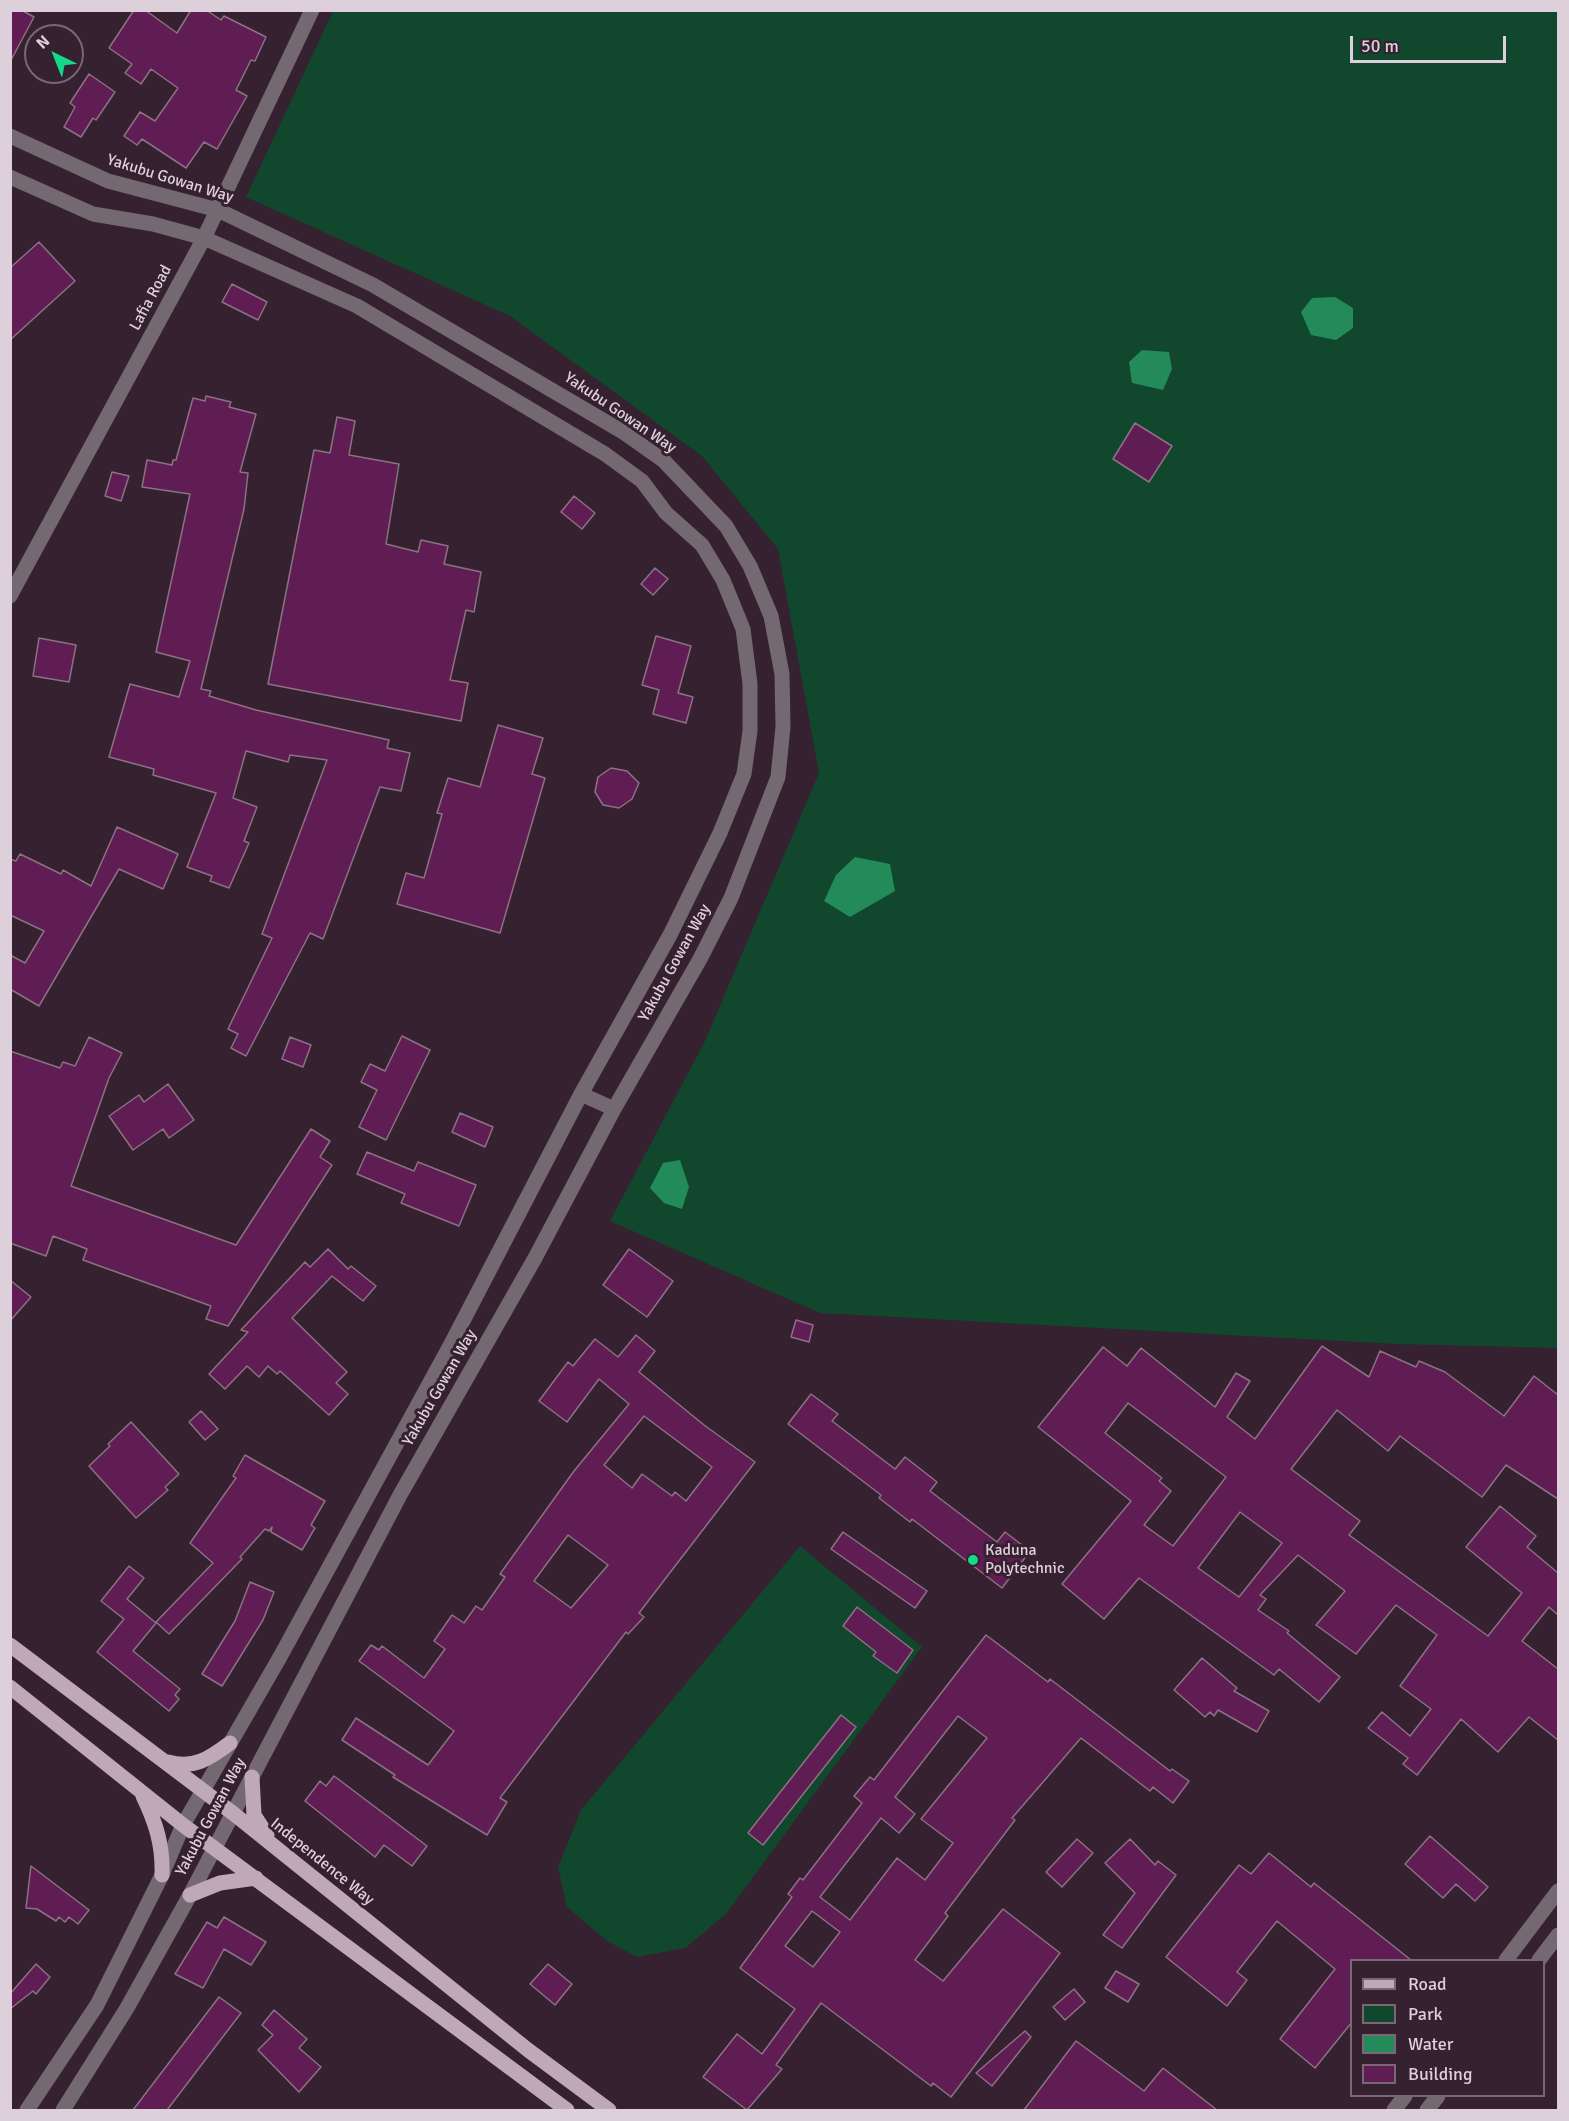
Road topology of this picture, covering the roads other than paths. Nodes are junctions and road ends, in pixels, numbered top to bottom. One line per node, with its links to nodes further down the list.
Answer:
1 (312, 10): 4 (street, Lafia Road)
2 (10, 136): 4 (street, Yakubu Gowan Way)
3 (10, 177): 5 (street, Yakubu Gowan Way)
4 (218, 210): 5 (street, Lafia Road); 8 (street, Yakubu Gowan Way)
5 (204, 238): 6 (street, Lafia Road); 7 (street, Yakubu Gowan Way)
6 (10, 596)
7 (581, 1094): 8 (street); 11 (street, Yakubu Gowan Way)
8 (614, 1109): 13 (street, Yakubu Gowan Way)
9 (10, 1645): 12 (main road, Independence Way)
10 (10, 1688): 14 (main road)
11 (230, 1743): 12 (main road); 15 (street, Yakubu Gowan Way)
12 (163, 1761): 15 (main road, Independence Way)
13 (252, 1777): 16 (street, Yakubu Gowan Way); 18 (main road)
14 (140, 1791): 17 (main road); 20 (main road)
15 (202, 1791): 16 (main road, Independence Way); 17 (street, Yakubu Gowan Way)
16 (234, 1814): 18 (main road, Independence Way); 19 (street, Yakubu Gowan Way)
17 (183, 1825): 19 (main road); 20 (street, Yakubu Gowan Way)
18 (273, 1846): 32 (main road, Independence Way)
19 (215, 1848): 21 (main road); 23 (street, Yakubu Gowan Way)
20 (162, 1875): 29 (street, Yakubu Gowan Way)
21 (256, 1878): 23 (main road); 31 (main road)
22 (1558, 1891): 25 (street)
23 (190, 1895): 30 (street, Yakubu Gowan Way)
24 (1558, 1935): 26 (street)
25 (1507, 1959)
26 (1540, 1959)
27 (1404, 2097): 33 (street)
28 (1437, 2097): 34 (street)
29 (27, 2110)
30 (63, 2110)
31 (567, 2110)
32 (609, 2110)
33 (1394, 2110)
34 (1427, 2110)

